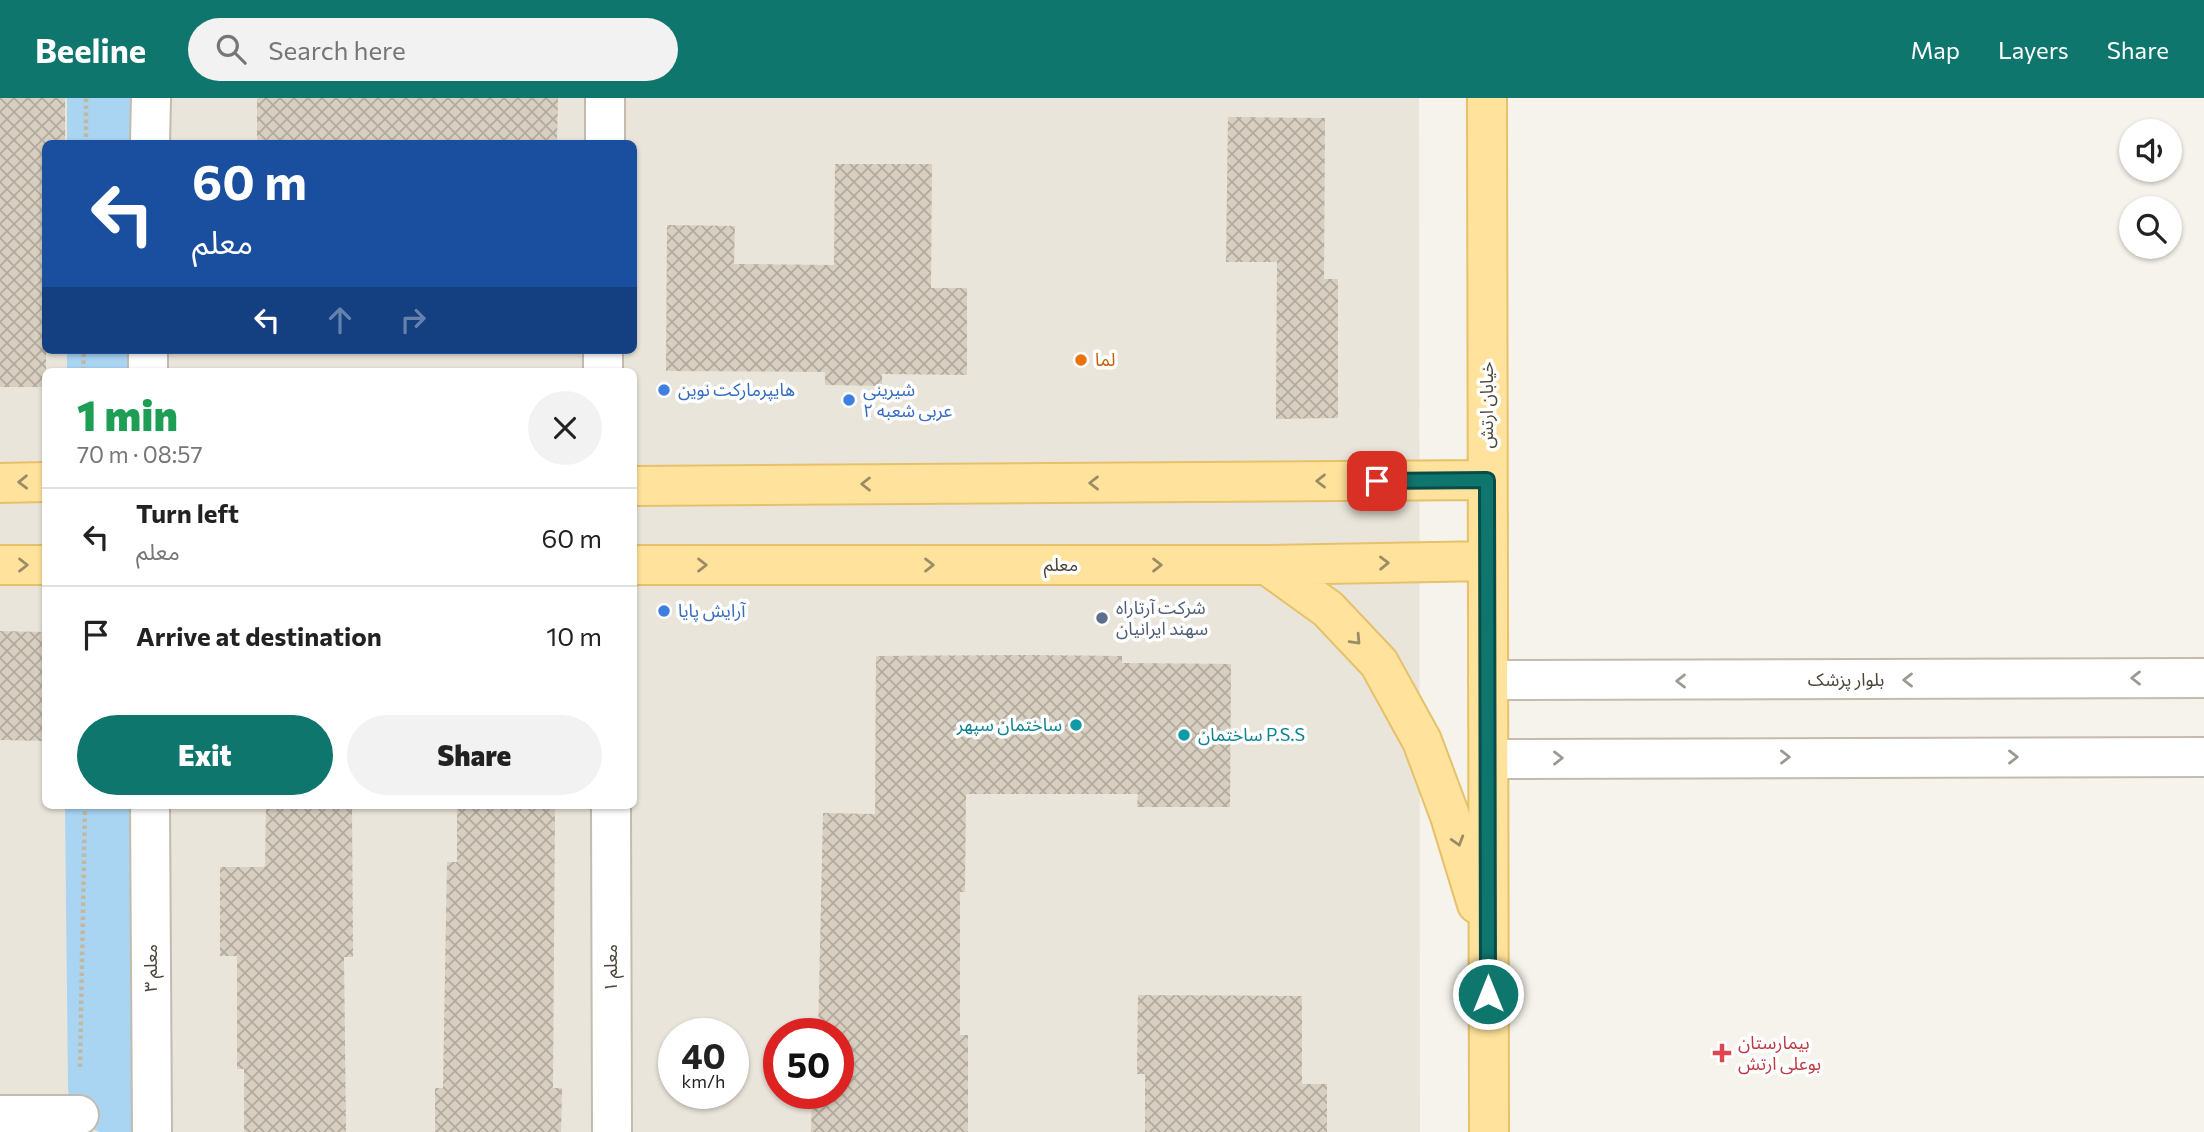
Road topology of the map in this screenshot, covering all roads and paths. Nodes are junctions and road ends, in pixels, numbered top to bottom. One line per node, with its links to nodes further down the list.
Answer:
1 (86, 98): 5 (path)
2 (151, 98): 6 (street)
3 (605, 98): 7 (street)
4 (1487, 98): 8 (main road, خیابان ارتش)
5 (86, 140)
6 (150, 140)
7 (605, 140)
8 (1487, 480): 11 (main road, one-way to 11); 12 (main road, خیابان ارتش)
9 (42, 482): 10 (main road, one-way to 10)
10 (0, 483)
11 (637, 486)
12 (1488, 561): 16 (main road, معلم, one-way to 12); 18 (main road, خیابان ارتش)
13 (0, 565): 14 (main road, one-way to 14)
14 (42, 565)
15 (637, 565): 16 (main road, معلم, one-way to 16)
16 (1267, 565): 24 (main road, one-way to 24)
17 (2204, 678): 18 (street, بلوار پزشک, one-way to 18)
18 (1488, 680): 20 (main road, خیابان ارتش)
19 (2204, 757): 20 (street, one-way to 19)
20 (1489, 759): 24 (main road, خیابان ارتش)
21 (85, 809): 26 (path)
22 (150, 809): 27 (street, معلم ۳)
23 (611, 809): 28 (street, معلم ۱)
24 (1488, 939): 29 (main road, خیابان ارتش)
25 (0, 1115): 26 (street)
26 (79, 1115)
27 (152, 1132)
28 (612, 1132)
29 (1489, 1132)

